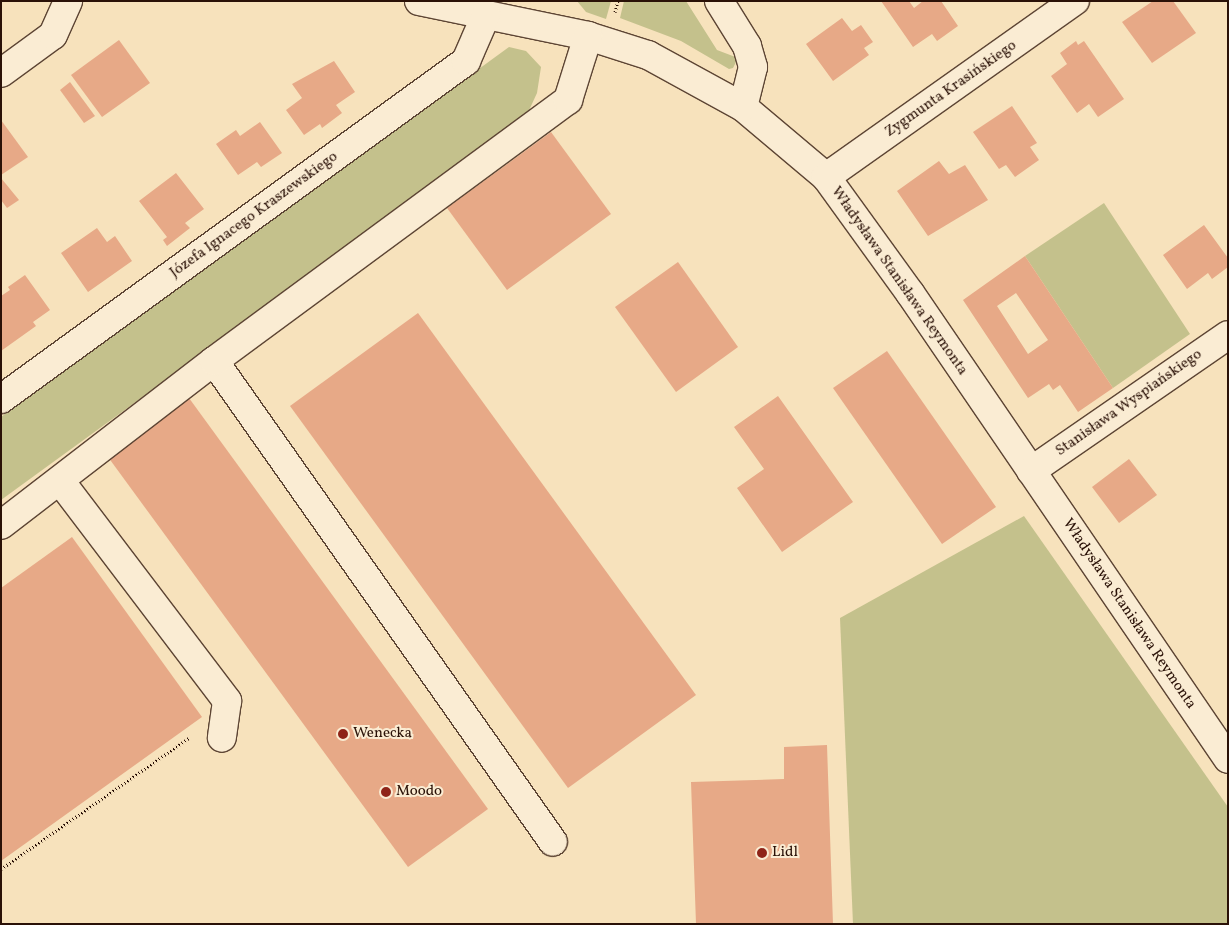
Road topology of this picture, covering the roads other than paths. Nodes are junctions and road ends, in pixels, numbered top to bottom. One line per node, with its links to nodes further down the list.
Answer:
1 (68, 1): 8 (street)
2 (419, 1): 6 (street, Władysława Stanisława Reymonta)
3 (719, 1): 9 (street)
4 (1075, 1): 10 (street, Zygmunta Krasińskiego)
5 (521, 10): 6 (street, Władysława Stanisława Reymonta); 7 (street, Władysława Stanisława Reymonta)
6 (486, 15): 13 (street, Józefa Ignacego Kraszewskiego)
7 (588, 36): 9 (street, Władysława Stanisława Reymonta); 12 (street)
8 (1, 73)
9 (743, 107): 10 (street, Władysława Stanisława Reymonta)
10 (826, 177): 14 (street, Władysława Stanisława Reymonta)
11 (1228, 335): 14 (street, Stanisława Wyspiańskiego)
12 (214, 361): 15 (street); 19 (street)
13 (1, 399)
14 (1031, 471): 18 (street, Władysława Stanisława Reymonta)
15 (61, 482): 16 (street); 17 (street)
16 (1, 525)
17 (222, 738)
18 (1228, 758)
19 (553, 842)

